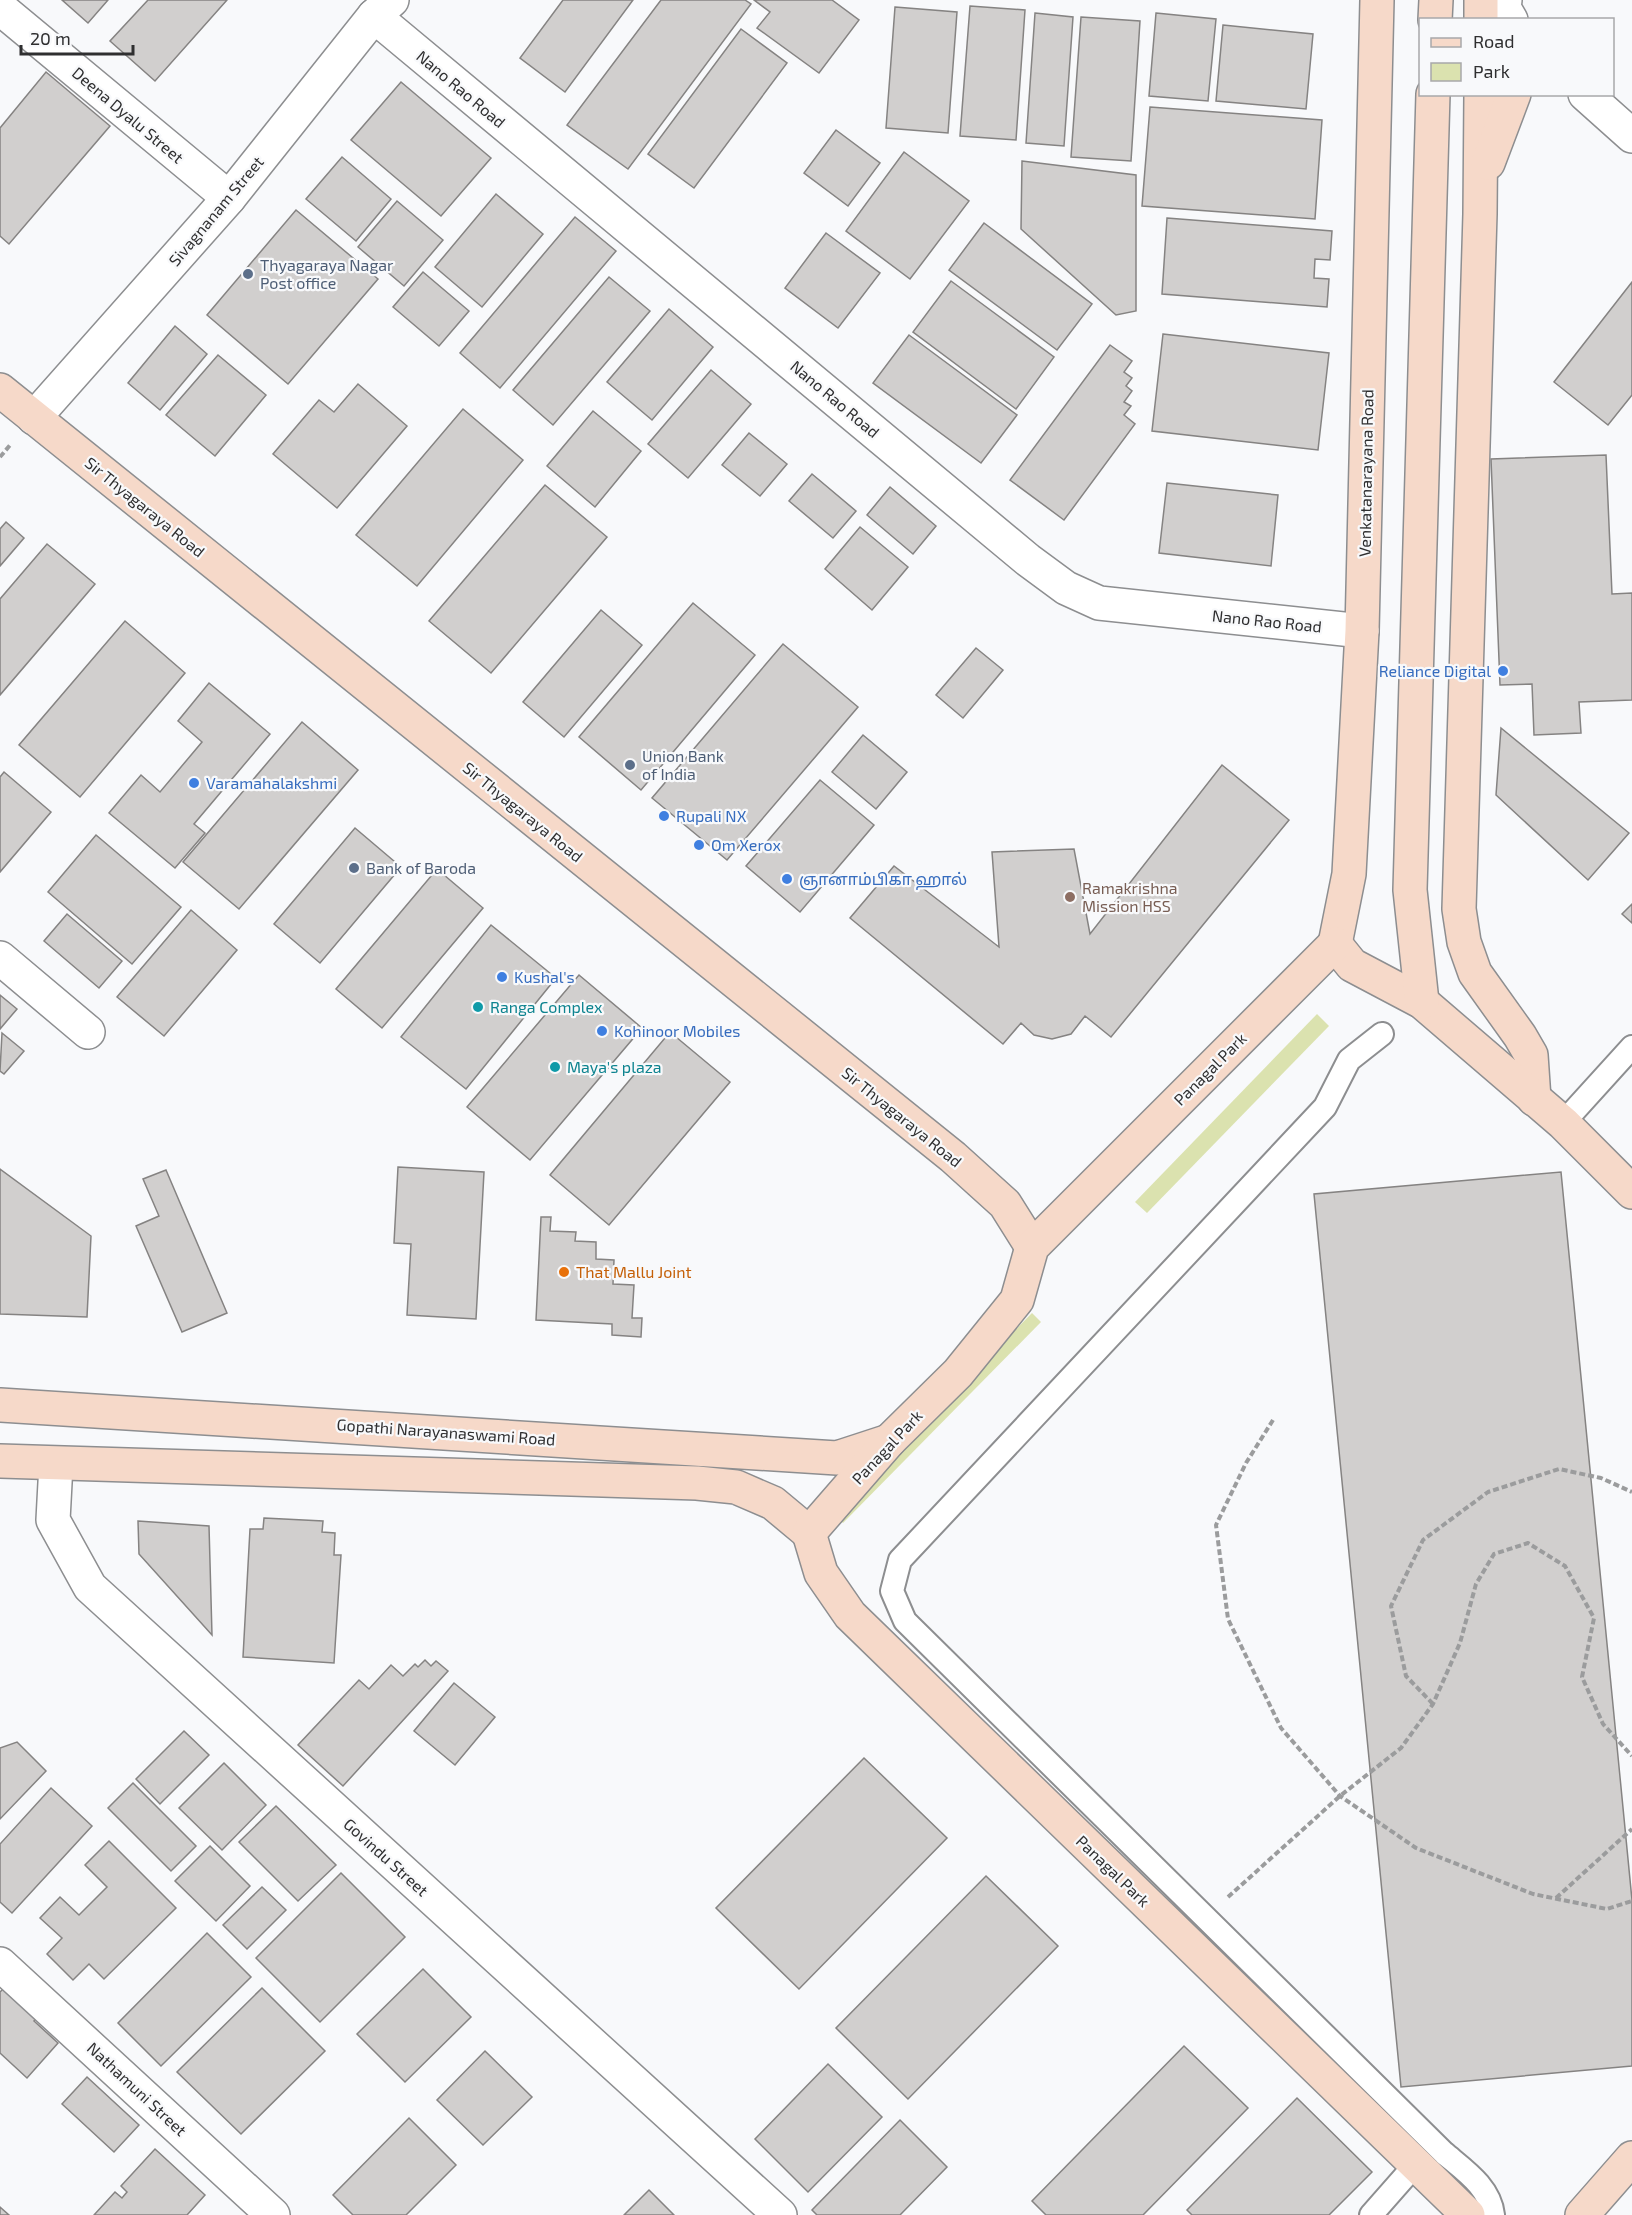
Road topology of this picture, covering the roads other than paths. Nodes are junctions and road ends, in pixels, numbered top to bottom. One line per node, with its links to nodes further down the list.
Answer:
1 (1377, 0): 19 (main road, Venkatanarayana Road)
2 (1436, 0): 7 (main road)
3 (1481, 0): 8 (main road)
4 (1505, 0): 9 (street)
5 (0, 8): 16 (street, Deena Dyalu Street)
6 (383, 8): 16 (street, Sivagnanam Street); 19 (street, Nano Rao Road)
7 (1435, 18)
8 (1481, 18)
9 (1510, 18)
10 (1433, 96): 22 (main road)
11 (1481, 96): 15 (main road)
12 (1513, 96): 15 (main road)
13 (1587, 96): 14 (street)
14 (1632, 136)
15 (1480, 186): 26 (main road)
16 (229, 198): 18 (street, Sivagnanam Street)
17 (0, 390): 18 (main road, Sir Thyagaraya Road)
18 (34, 418): 29 (main road, Sir Thyagaraya Road)
19 (1362, 631): 20 (main road, Venkatanarayana Road)
20 (1335, 944): 22 (main road); 29 (main road, Panagal Park)
21 (0, 958): 23 (street)
22 (1422, 1002): 26 (main road)
23 (88, 1032)
24 (1382, 1034): 42 (lane)
25 (1632, 1047): 27 (lane)
26 (1534, 1099): 27 (main road)
27 (1563, 1123): 28 (main road)
28 (1632, 1192)
29 (1032, 1247): 31 (main road, Panagal Park)
30 (0, 1405): 31 (main road, Gopathi Narayanaswami Road)
31 (889, 1441): 34 (main road, Panagal Park)
32 (0, 1461): 33 (main road)
33 (56, 1464): 34 (main road); 39 (street, Govindu Street)
34 (809, 1533): 37 (main road, Panagal Park)
35 (0, 1964): 38 (street, Nathamuni Street)
36 (1632, 2158): 43 (main road)
37 (1415, 2165): 40 (lane); 41 (main road, Panagal Park)
38 (273, 2215)
39 (780, 2215)
40 (1371, 2215)
41 (1468, 2215)
42 (1493, 2215)
43 (1581, 2215)

